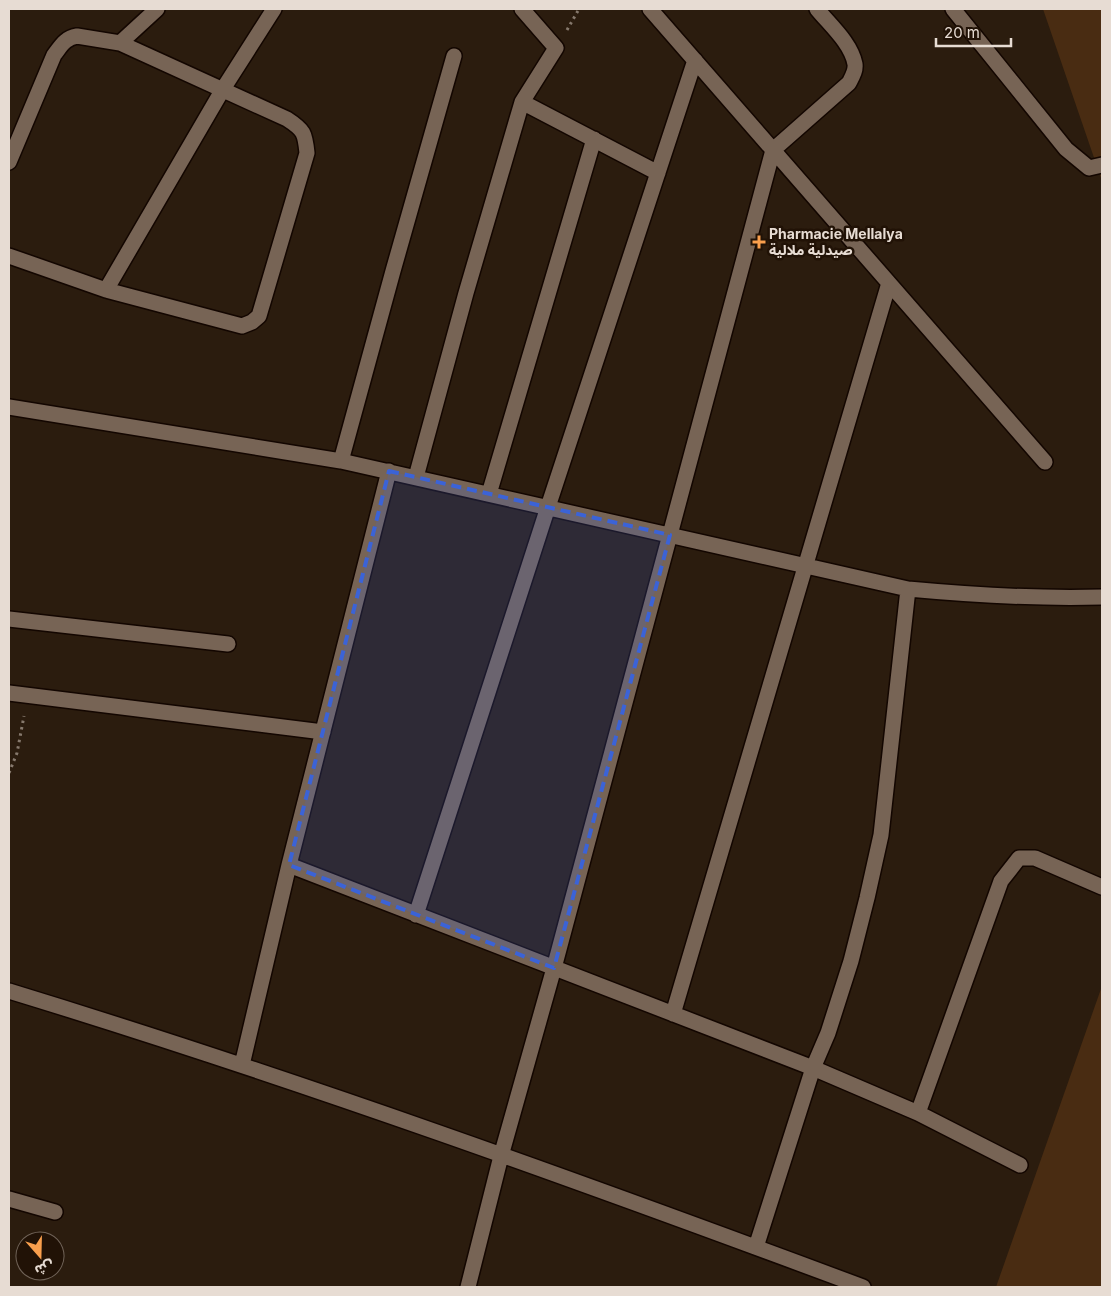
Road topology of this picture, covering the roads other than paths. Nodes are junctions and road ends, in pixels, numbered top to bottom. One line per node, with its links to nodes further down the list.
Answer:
1 (157, 9): 7 (street)
2 (274, 9): 10 (street)
3 (522, 9): 11 (street)
4 (650, 9): 9 (street)
5 (817, 9): 13 (street)
6 (953, 9): 15 (street)
7 (120, 43): 10 (street); 14 (street)
8 (454, 56): 21 (street)
9 (695, 60): 13 (street); 16 (street)
10 (224, 89): 19 (street); 19 (street)
11 (522, 102): 12 (street); 24 (street)
12 (594, 139): 16 (street); 25 (street)
13 (773, 150): 18 (street); 27 (street)
14 (9, 162)
15 (1102, 165)
16 (658, 173): 26 (street)
17 (9, 256): 19 (street)
18 (889, 283): 22 (street); 28 (street)
19 (106, 290)
20 (9, 407): 21 (street)
21 (341, 461): 23 (street)
22 (1045, 462)
23 (389, 471): 24 (street); 34 (street)
24 (416, 477): 25 (street)
25 (489, 494): 26 (street)
26 (548, 507): 27 (street); 37 (street)
27 (670, 535): 28 (street); 38 (street)
28 (805, 566): 29 (street); 40 (street)
29 (908, 589): 30 (street); 42 (street)
30 (1102, 597)
31 (9, 619): 32 (street)
32 (228, 644)
33 (9, 693): 34 (street)
34 (323, 732): 35 (street)
35 (289, 866): 37 (street); 41 (street)
36 (1102, 887): 43 (street)
37 (416, 915): 38 (street)
38 (554, 968): 40 (street); 44 (street)
39 (9, 991): 41 (street)
40 (673, 1014): 42 (street)
41 (242, 1065): 44 (street)
42 (813, 1068): 43 (street); 48 (street)
43 (918, 1113): 45 (street)
44 (501, 1156): 48 (street); 49 (street)
45 (1020, 1165)
46 (9, 1199): 47 (street)
47 (55, 1212)
48 (756, 1247): 50 (street)
49 (468, 1287)
50 (863, 1287)

